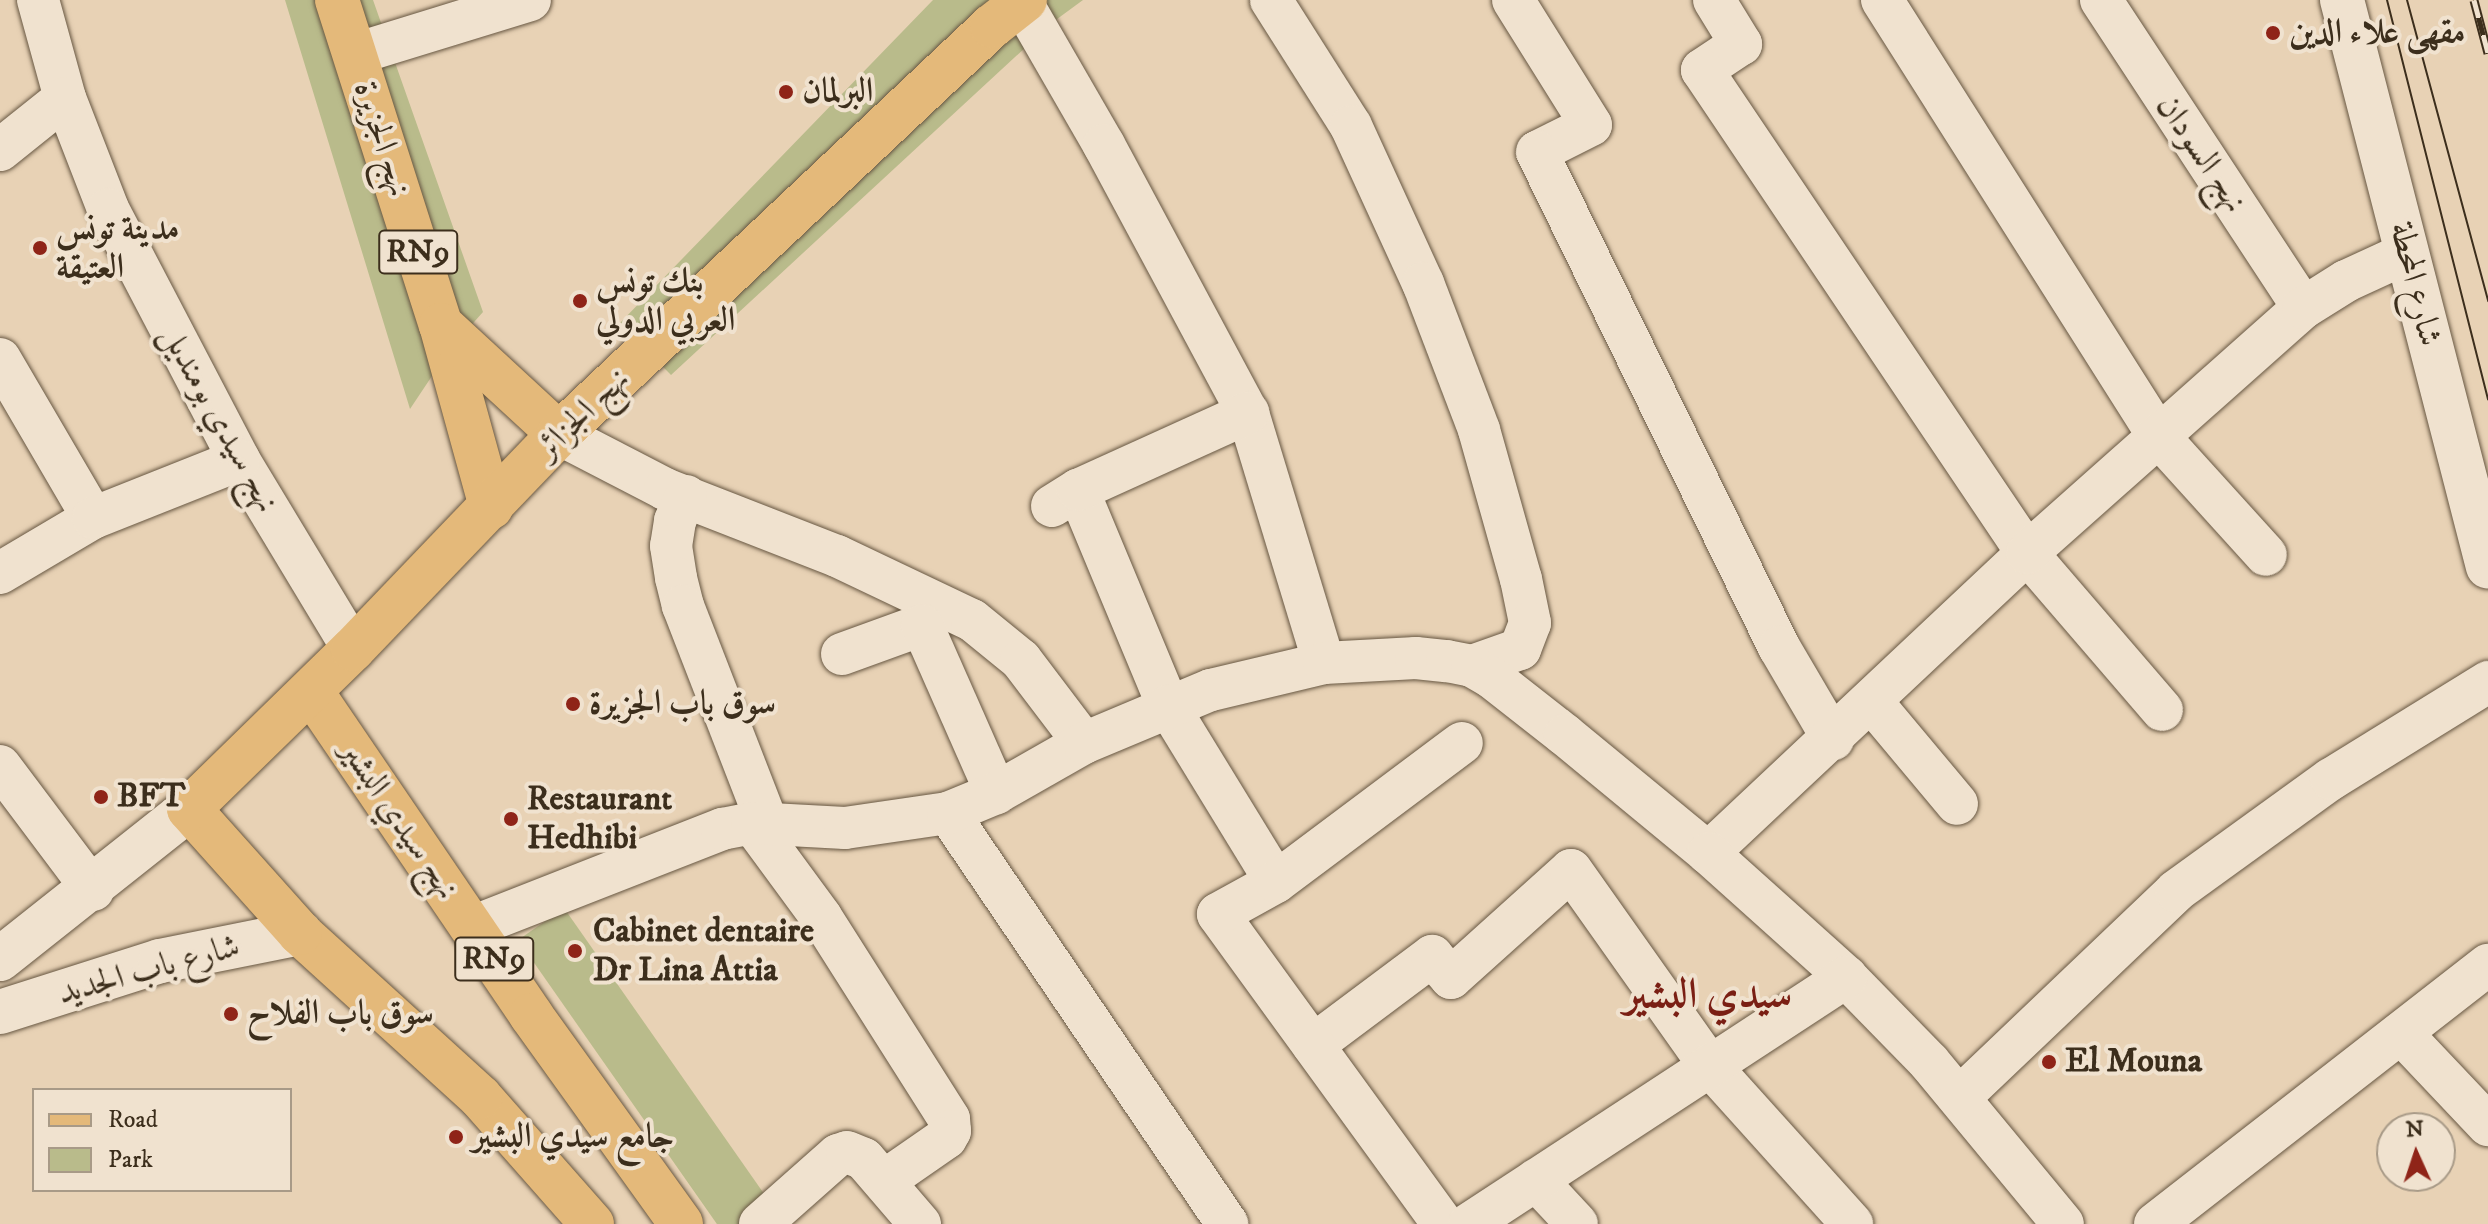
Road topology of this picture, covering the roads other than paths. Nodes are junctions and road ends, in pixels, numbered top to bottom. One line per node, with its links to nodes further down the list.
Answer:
1 (38, 0): 12 (street, نهج سيدي بومنديل)
2 (337, 0): 11 (main road, نهج الجزيرة / RN9)
3 (530, 0): 11 (street)
4 (1271, 0): 32 (street)
5 (1513, 0): 38 (street)
6 (1714, 0): 25 (street)
7 (1882, 0): 20 (street)
8 (2101, 0): 15 (street, نهج السودان)
9 (2342, 0): 14 (street, شارع المحطة)
10 (1005, 7): 18 (street); 19 (main road, نهج الجزائر)
11 (355, 54): 16 (main road, نهج الجزيرة / RN9)
12 (65, 98): 13 (street); 21 (street, نهج سيدي بومنديل)
13 (0, 150)
14 (2407, 253): 15 (street); 27 (street, شارع المحطة)
15 (2303, 308): 20 (street)
16 (441, 325): 19 (main road, نهج الجزيرة / RN9); 23 (main road, نهج الجزيرة / RN9)
17 (0, 359): 24 (street)
18 (1248, 413): 31 (street); 36 (street)
19 (559, 434): 22 (street); 23 (main road, نهج الجزائر)
20 (2159, 437): 25 (street); 26 (street)
21 (239, 460): 24 (street); 29 (street, نهج سيدي بومنديل)
22 (686, 496): 39 (street); 46 (street)
23 (491, 507): 29 (main road, نهج الجزائر)
24 (93, 518): 28 (street)
25 (2027, 553): 35 (street); 37 (street)
26 (2266, 555)
27 (2488, 567)
28 (0, 573)
29 (353, 649): 34 (main road, نهج الجزائر)
30 (842, 654): 42 (street)
31 (1324, 663): 32 (street); 36 (street)
32 (1472, 666): 47 (street)
33 (2488, 682): 59 (street)
34 (311, 691): 44 (main road, نهج الجزائر); 50 (main road, نهج سيدي البشير / RN9)
35 (1871, 701): 38 (street); 43 (street)
36 (1168, 706): 39 (street); 48 (street)
37 (2162, 710)
38 (1833, 739): 47 (street)
39 (1084, 743): 42 (street)
40 (1462, 743): 48 (street)
41 (0, 766): 49 (street)
42 (996, 793): 45 (street)
43 (1957, 804)
44 (189, 809): 49 (street, شارع باب الجديد); 51 (main road)
45 (948, 813): 46 (street); 67 (street)
46 (760, 824): 50 (street); 62 (street)
47 (1708, 853): 54 (street)
48 (1276, 882): 57 (street)
49 (93, 890): 52 (street, شارع باب الجديد)
50 (472, 927): 64 (main road, نهج سيدي البشير / RN9)
51 (300, 933): 55 (street, شارع باب الجديد); 63 (main road)
52 (0, 959)
53 (2488, 965): 56 (street)
54 (1846, 977): 58 (street); 59 (street)
55 (0, 1012)
56 (2401, 1033): 60 (street); 73 (street)
57 (1313, 1045): 58 (street); 68 (street)
58 (1709, 1065): 61 (street); 71 (street)
59 (1960, 1097): 72 (street)
60 (2488, 1125)
61 (1536, 1180): 69 (street); 70 (street)
62 (884, 1181): 65 (street); 66 (street)
63 (592, 1224)
64 (681, 1224)
65 (760, 1224)
66 (920, 1224)
67 (1227, 1224)
68 (1443, 1224)
69 (1469, 1224)
70 (1577, 1224)
71 (1852, 1224)
72 (2063, 1224)
73 (2155, 1224)

